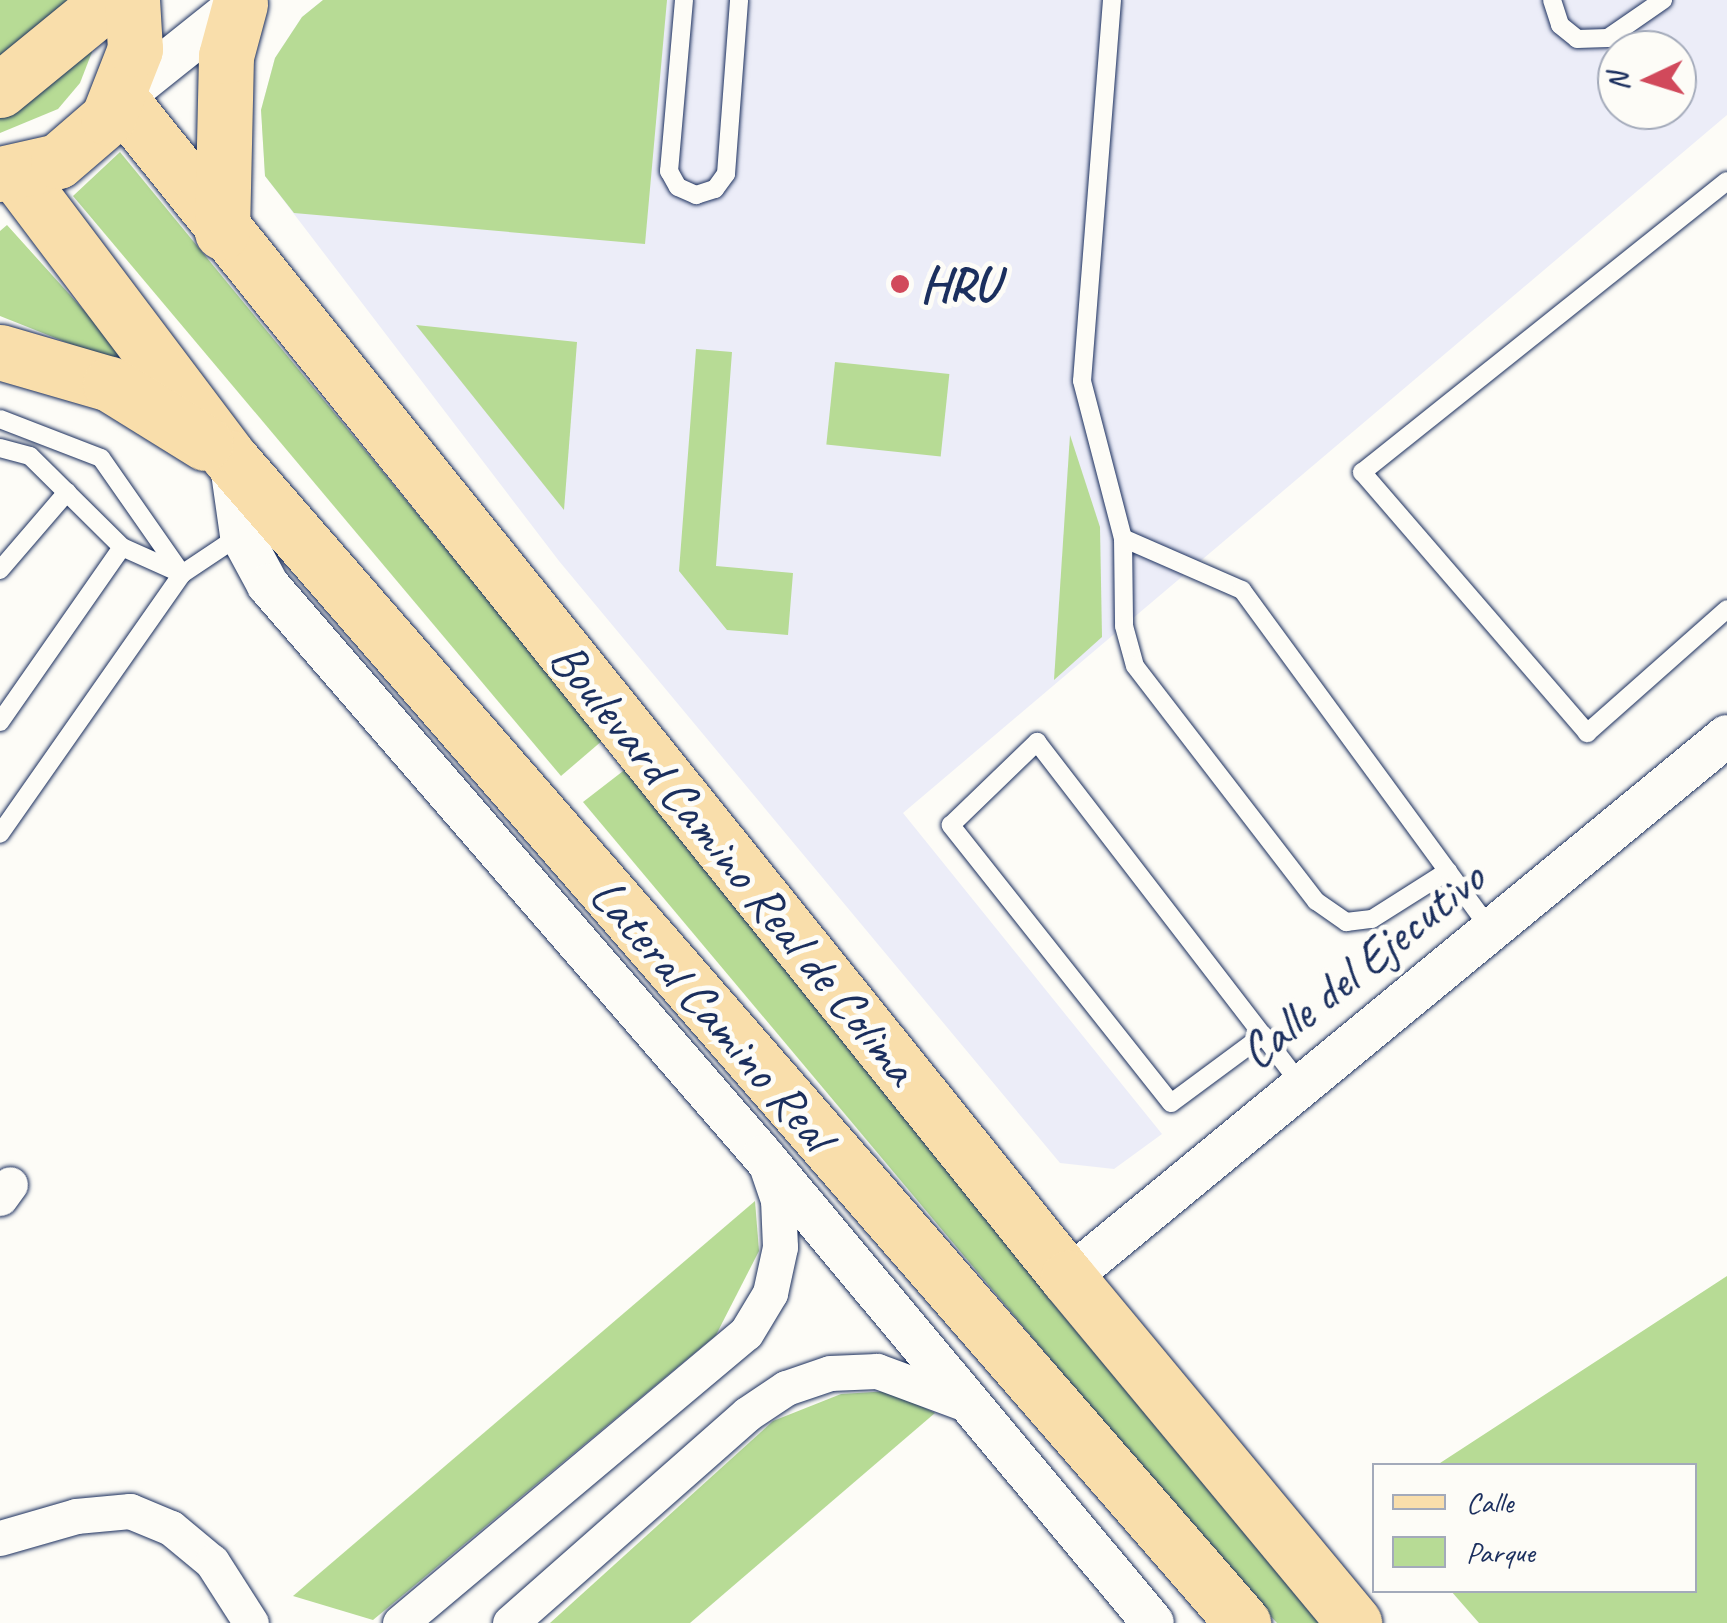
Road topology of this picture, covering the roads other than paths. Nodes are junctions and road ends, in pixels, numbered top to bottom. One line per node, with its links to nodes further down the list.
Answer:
1 (110, 0): 9 (main road)
2 (132, 0): 10 (main road)
3 (684, 0): 4 (lane)
4 (739, 0)
5 (1112, 0): 20 (lane)
6 (1552, 0): 7 (lane)
7 (1662, 0)
8 (242, 2): 10 (street); 13 (main road)
9 (0, 90)
10 (120, 100): 11 (main road); 13 (main road, Boulevard Camino Real de Colima)
11 (5, 179): 17 (main road, Boulevard Camino Real de Colima)
12 (1727, 181): 24 (lane)
13 (222, 232): 33 (main road, Boulevard Camino Real de Colima)
14 (0, 352): 17 (main road)
15 (0, 419): 23 (lane)
16 (0, 448): 18 (lane)
17 (230, 458): 19 (main road, Boulevard Camino Real de Colima)
18 (66, 492): 21 (lane); 22 (lane)
19 (261, 522): 23 (lane); 32 (street, Lateral Camino Real); 40 (main road, Boulevard Camino Real de Colima)
20 (1123, 538): 28 (lane); 28 (lane)
21 (122, 547): 23 (lane); 25 (lane)
22 (0, 570)
23 (182, 574): 27 (lane)
24 (1727, 608)
25 (0, 722)
26 (1727, 736): 29 (street, Calle del Ejecutivo)
27 (0, 834)
28 (1448, 870): 29 (lane)
29 (1491, 930): 31 (street, Calle del Ejecutivo)
30 (1263, 1035): 30 (lane); 31 (lane)
31 (1302, 1086): 33 (street, Calle del Ejecutivo)
32 (764, 1156): 34 (street, Lateral Camino Real); 37 (street)
33 (1068, 1278): 41 (main road, Boulevard Camino Real de Colima)
34 (966, 1404): 38 (street); 39 (street, Lateral Camino Real)
35 (0, 1538): 36 (street)
36 (251, 1623)
37 (400, 1623)
38 (510, 1623)
39 (1154, 1623)
40 (1242, 1623)
41 (1354, 1623)

